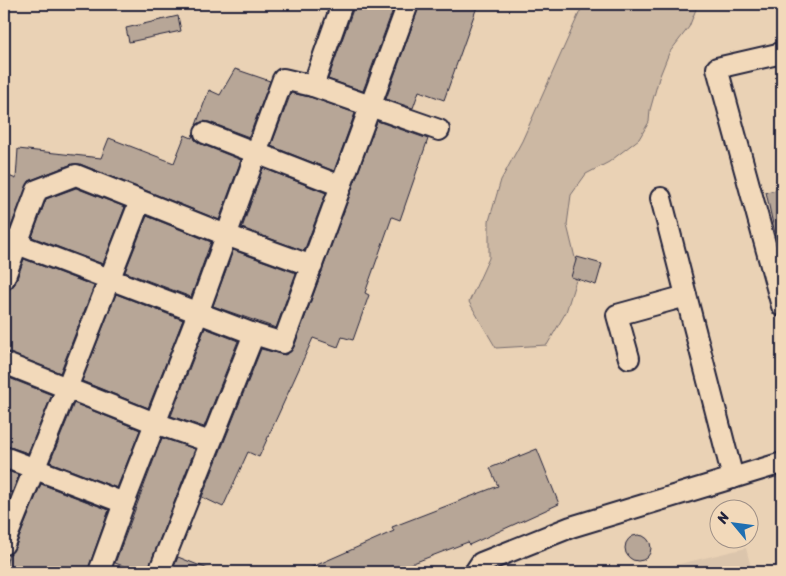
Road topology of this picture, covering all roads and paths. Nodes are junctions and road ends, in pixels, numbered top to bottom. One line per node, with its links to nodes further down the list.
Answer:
1 (342, 4): 4 (street)
2 (408, 4): 5 (street)
3 (782, 53): 14 (street)
4 (313, 86): 5 (street); 8 (street)
5 (371, 106): 6 (street); 9 (street)
6 (439, 130)
7 (205, 133): 8 (street)
8 (256, 153): 9 (street); 12 (street)
9 (341, 186): 15 (street)
10 (661, 198): 18 (street)
11 (140, 201): 12 (street); 13 (street); 17 (street)
12 (226, 235): 15 (street); 20 (street)
13 (10, 241): 16 (street); 17 (street)
14 (776, 259): 19 (street)
15 (312, 266): 21 (street)
16 (4, 279)
17 (111, 279): 20 (street); 24 (street)
18 (686, 296): 22 (street); 30 (street)
19 (782, 306)
20 (198, 313): 21 (street); 25 (street)
21 (254, 334): 26 (street)
22 (629, 358)
23 (4, 363): 24 (street)
24 (67, 388): 25 (street); 29 (street)
25 (155, 423): 26 (street); 31 (street)
26 (210, 442): 35 (street)
27 (4, 457): 29 (street)
28 (782, 463): 30 (street)
29 (35, 469): 31 (street); 32 (street)
30 (733, 478): 33 (street)
31 (124, 503): 34 (street)
32 (4, 540)
33 (478, 568): 36 (street)
34 (99, 572)
35 (159, 572)
36 (458, 572)

